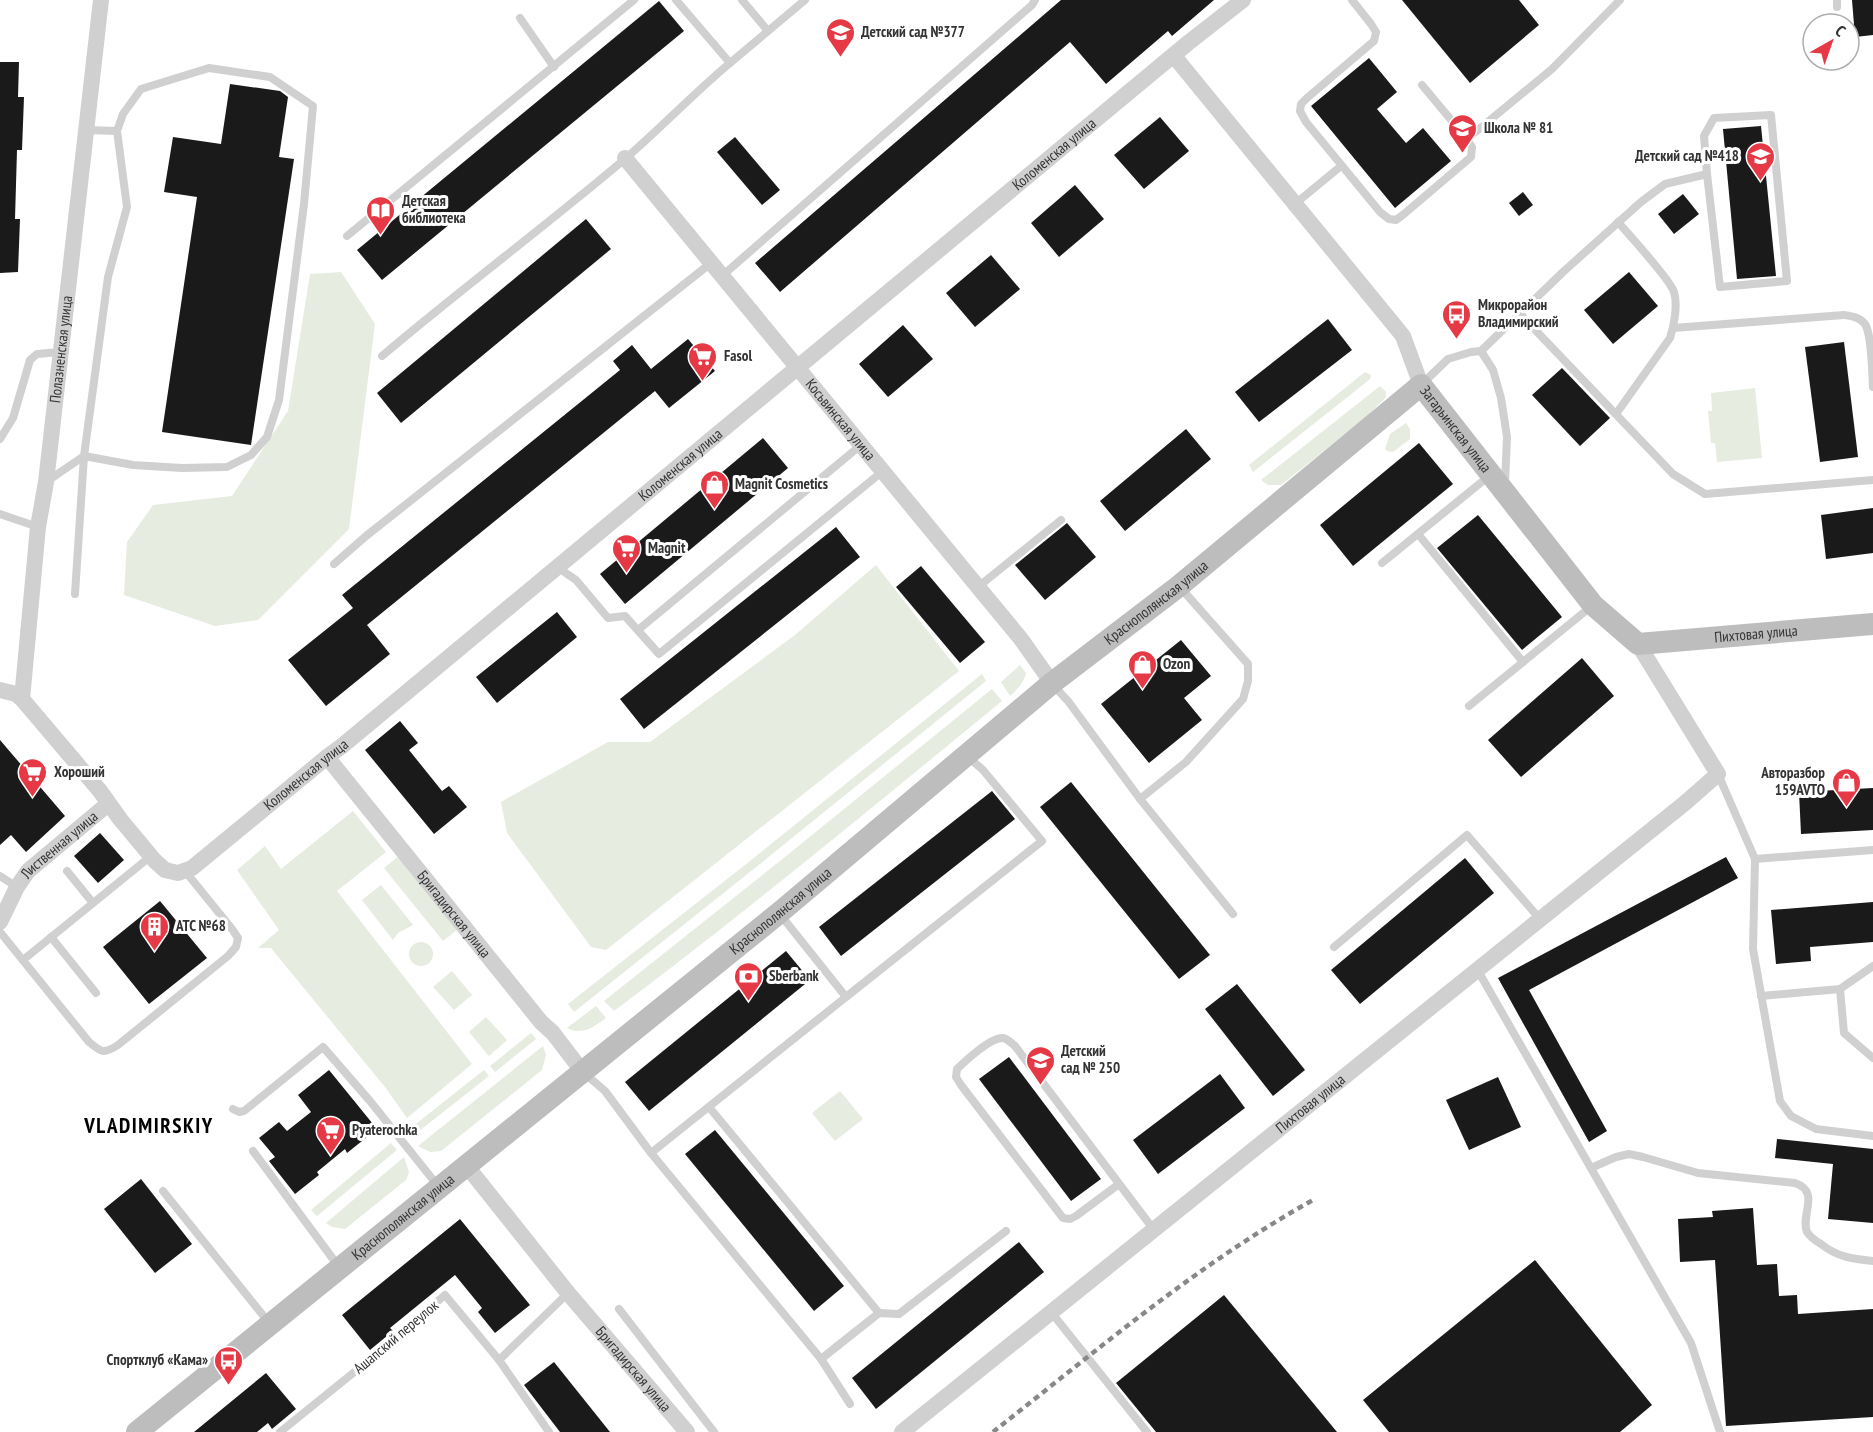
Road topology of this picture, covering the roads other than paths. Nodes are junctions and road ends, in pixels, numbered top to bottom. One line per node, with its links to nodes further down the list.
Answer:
1 (101, 0): 16 (street, Полазненская улица)
2 (634, 0): 14 (lane)
3 (676, 0): 13 (lane)
4 (742, 0): 11 (lane)
5 (805, 0): 11 (lane)
6 (1035, 0): 25 (lane)
7 (1352, 0): 20 (lane)
8 (1620, 0): 18 (lane)
9 (1234, 3): 12 (street, Коломенская улица)
10 (520, 18): 14 (lane)
11 (768, 31): 13 (lane)
12 (1174, 56): 22 (street, Загарьинская улица); 31 (street, Коломенская улица)
13 (730, 63): 19 (lane)
14 (554, 67): 24 (lane)
15 (1422, 85): 18 (lane)
16 (87, 130): 17 (lane); 29 (street, Полазненская улица)
17 (117, 131): 37 (lane); 37 (lane)
18 (1467, 139): 20 (lane)
19 (625, 158): 25 (street, Косьвинская улица); 30 (lane)
20 (1341, 166): 22 (lane)
21 (1707, 174): 21 (lane); 23 (lane)
22 (1295, 204): 32 (street, Загарьинская улица)
23 (1618, 222): 26 (lane); 27 (lane)
24 (347, 236)
25 (716, 269): 31 (street, Косьвинская улица); 47 (lane)
26 (1520, 315): 28 (lane); 34 (lane)
27 (1673, 328): 33 (lane); 34 (lane)
28 (1481, 351): 32 (lane); 41 (lane)
29 (60, 352): 35 (lane); 40 (street, Полазненская улица)
30 (382, 356)
31 (798, 369): 36 (street, Косьвинская улица); 48 (street, Коломенская улица)
32 (1421, 384): 41 (main road, Загарьинская улица); 49 (main road, Краснополянская улица)
33 (1873, 387)
34 (1616, 414): 39 (lane)
35 (0, 439)
36 (861, 445): 38 (street, Косьвинская улица); 54 (lane)
37 (84, 456): 40 (lane); 51 (lane)
38 (883, 471): 50 (street, Косьвинская улица); 54 (lane)
39 (1873, 480)
40 (46, 482): 44 (street, Полазненская улица)
41 (1498, 482): 45 (lane); 52 (main road, Загарьинская улица)
42 (0, 514): 44 (lane)
43 (1061, 520): 50 (lane)
44 (38, 527): 59 (street, Полазненская улица)
45 (1418, 534): 46 (lane); 56 (lane)
46 (1382, 563)
47 (334, 564)
48 (557, 567): 54 (lane); 62 (street, Коломенская улица)
49 (1179, 586): 57 (main road, Краснополянская улица); 64 (lane)
50 (978, 587): 57 (street, Косьвинская улица)
51 (75, 594)
52 (1593, 605): 55 (main road, Загарьинская улица); 56 (lane)
53 (1873, 624): 55 (main road, Пихтовая улица)
54 (638, 630)
55 (1638, 644): 63 (street, Загарьинская улица)
56 (1523, 662): 60 (lane)
57 (1052, 683): 61 (main road, Краснополянская улица); 64 (lane)
58 (0, 690): 59 (street)
59 (21, 699): 65 (street)
60 (1469, 706)
61 (966, 755): 74 (main road, Краснополянская улица); 87 (lane)
62 (327, 757): 70 (street, Коломенская улица); 89 (street, Бригадирская улица)
63 (1718, 774): 68 (lane); 76 (street, Пихтовая улица)
64 (1140, 799): 75 (lane)
65 (108, 804): 67 (street); 72 (street, Лиственная улица)
66 (1873, 850): 68 (lane)
67 (151, 856): 70 (street); 73 (lane)
68 (1755, 859): 86 (lane)
69 (67, 871): 73 (lane)
70 (185, 871): 81 (lane)
71 (0, 876): 72 (lane)
72 (17, 887): 77 (street, Лиственная улица)
73 (93, 903): 79 (lane)
74 (779, 913): 87 (lane); 89 (main road, Краснополянская улица)
75 (1233, 914)
76 (1540, 919): 80 (lane); 83 (street, Пихтовая улица)
77 (0, 922)
78 (0, 932): 81 (lane)
79 (51, 937): 81 (lane); 85 (lane)
80 (1334, 947)
81 (23, 960)
82 (1873, 966): 84 (lane)
83 (1477, 969): 96 (lane); 100 (street, Пихтовая улица)
84 (1840, 989): 86 (lane); 88 (lane)
85 (96, 993)
86 (1761, 996): 92 (lane)
87 (846, 997): 90 (lane)
88 (1873, 1058)
89 (582, 1071): 94 (lane); 95 (main road, Краснополянская улица)
90 (709, 1107): 94 (lane); 107 (lane)
91 (233, 1109): 98 (lane)
92 (1873, 1136)
93 (253, 1151): 103 (lane)
94 (651, 1153): 109 (lane)
95 (466, 1165): 98 (main road, Краснополянская улица); 104 (street, Бригадирская улица)
96 (1591, 1168): 102 (lane); 119 (lane)
97 (1119, 1184): 97 (lane); 100 (lane)
98 (439, 1187): 103 (main road, Краснополянская улица)
99 (164, 1191): 108 (lane)
100 (1154, 1230): 106 (street, Пихтовая улица)
101 (1006, 1231): 107 (lane)
102 (1873, 1261)
103 (340, 1268): 108 (main road, Краснополянская улица)
104 (568, 1293): 110 (lane); 115 (street, Бригадирская улица)
105 (619, 1309): 116 (lane)
106 (1052, 1312): 117 (street, Пихтовая улица); 118 (lane)
107 (879, 1313): 109 (lane)
108 (270, 1324): 112 (main road, Краснополянская улица)
109 (821, 1359): 111 (lane)
110 (498, 1360): 113 (lane, Ашапский переулок); 114 (lane, Ашапский переулок)
111 (850, 1404)
112 (137, 1432)
113 (280, 1432)
114 (549, 1432)
115 (687, 1432)
116 (714, 1432)
117 (902, 1432)
118 (1147, 1432)
119 (1720, 1432)

